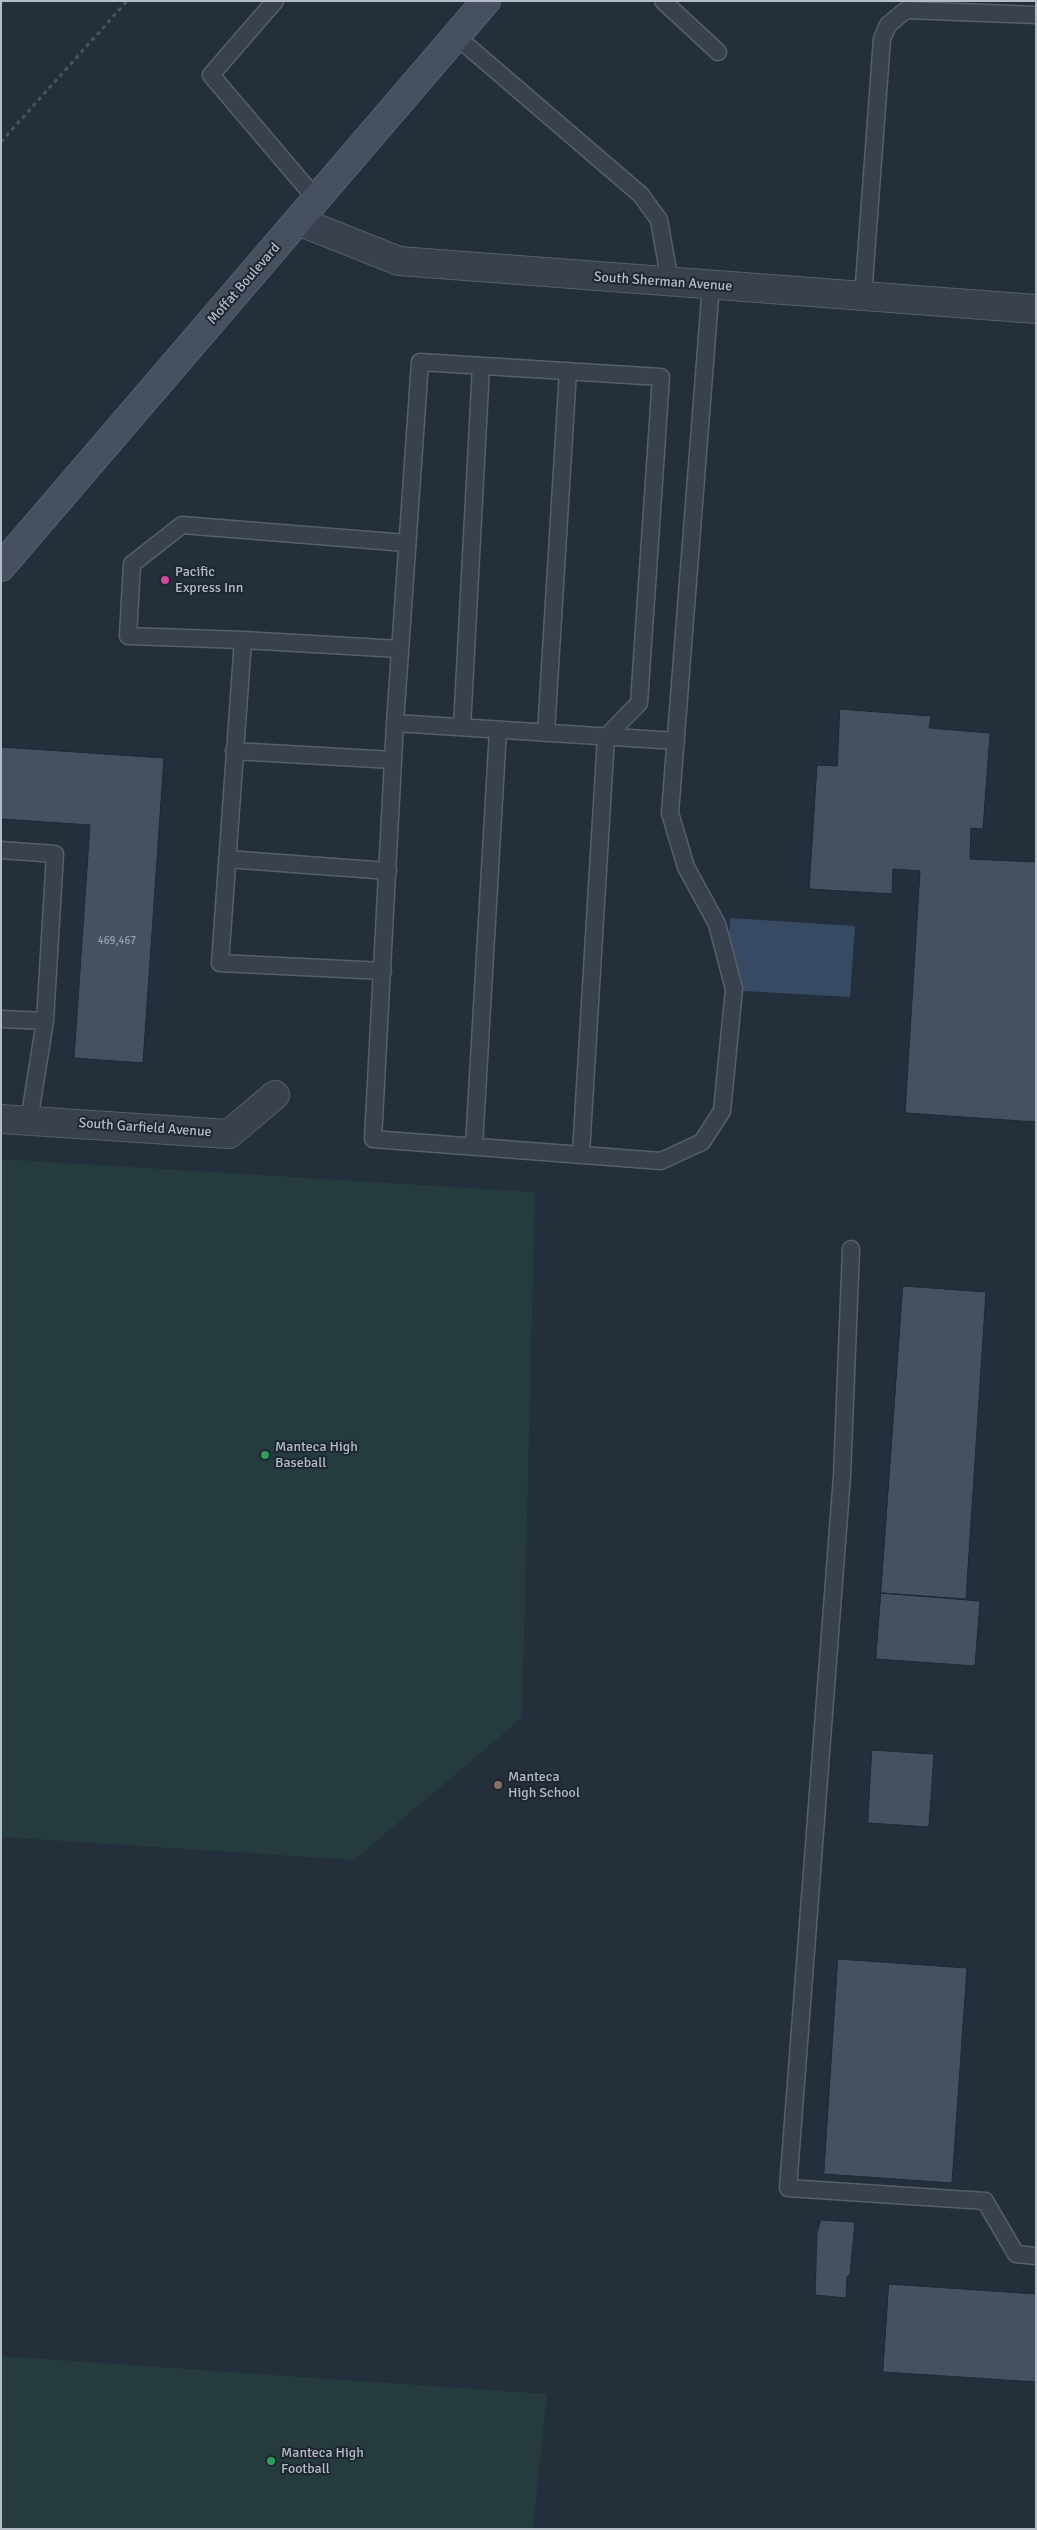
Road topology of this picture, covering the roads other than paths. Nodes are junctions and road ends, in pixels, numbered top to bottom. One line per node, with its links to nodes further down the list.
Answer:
1 (275, 1): 7 (lane)
2 (486, 1): 5 (main road, Moffat Boulevard)
3 (663, 1): 6 (lane)
4 (1036, 15): 11 (lane)
5 (457, 37): 7 (main road, Moffat Boulevard); 9 (lane)
6 (718, 52)
7 (317, 200): 8 (main road, Moffat Boulevard)
8 (298, 221): 9 (street, South Sherman Avenue); 16 (main road, Moffat Boulevard)
9 (670, 282): 10 (street, South Sherman Avenue)
10 (711, 285): 11 (street, South Sherman Avenue); 24 (lane)
11 (862, 297): 12 (street, South Sherman Avenue)
12 (1036, 309)
13 (482, 366): 14 (lane); 15 (lane); 20 (lane)
14 (568, 371): 22 (lane); 23 (lane)
15 (406, 542): 17 (lane); 18 (lane)
16 (1, 566)
17 (243, 640): 18 (lane); 25 (lane)
18 (400, 649): 19 (lane)
19 (395, 722): 20 (lane); 26 (lane)
20 (462, 727): 21 (lane)
21 (498, 730): 22 (lane); 36 (lane)
22 (546, 733): 23 (lane)
23 (606, 737): 24 (lane); 37 (lane)
24 (676, 741): 37 (lane)
25 (234, 751): 26 (lane); 28 (lane)
26 (393, 760): 29 (lane)
27 (1, 850): 32 (lane)
28 (227, 859): 29 (lane); 30 (lane)
29 (388, 871): 30 (lane)
30 (383, 971): 36 (lane)
31 (1, 1019): 32 (lane)
32 (45, 1021): 35 (lane)
33 (275, 1095): 35 (street, South Garfield Avenue)
34 (1, 1119): 35 (street, South Garfield Avenue)
35 (30, 1121)
36 (474, 1146): 37 (lane)
37 (581, 1153)
38 (851, 1249): 39 (lane)
39 (1036, 2256)

